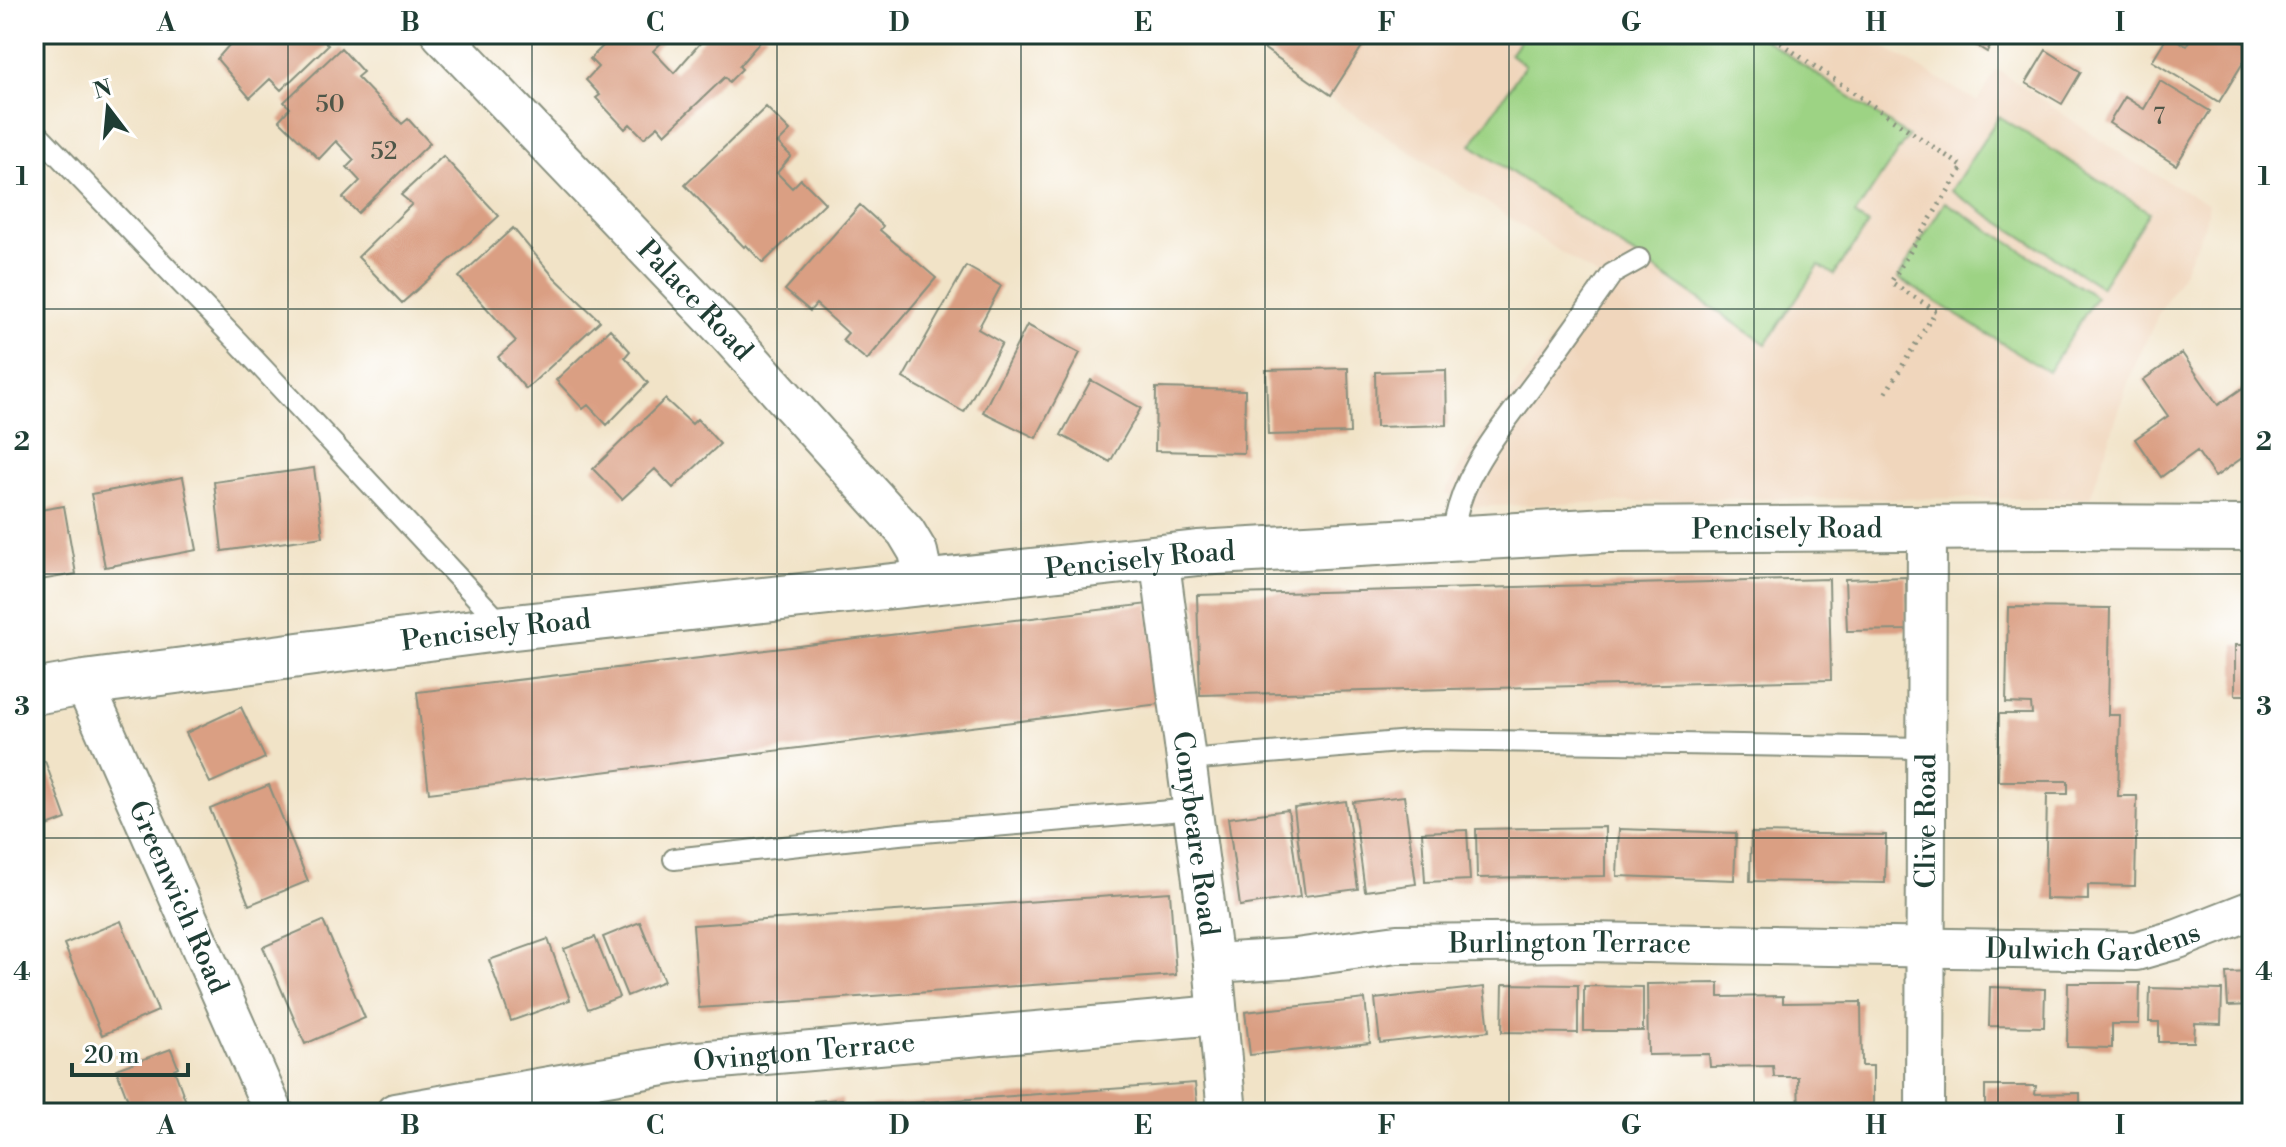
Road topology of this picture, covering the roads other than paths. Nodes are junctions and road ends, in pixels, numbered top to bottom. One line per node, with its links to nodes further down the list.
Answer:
1 (441, 34): 8 (street, Palace Road)
2 (34, 130): 9 (lane)
3 (1639, 259): 6 (lane)
4 (1927, 528): 5 (main road, Pencisely Road); 6 (main road, Pencisely Road); 12 (street, Clive Road)
5 (2252, 528)
6 (1453, 538): 7 (main road, Pencisely Road)
7 (1159, 556): 8 (main road, Pencisely Road); 13 (street, Conybeare Road)
8 (924, 581): 9 (main road, Pencisely Road)
9 (505, 628): 10 (main road, Pencisely Road)
10 (84, 683): 11 (main road, Pencisely Road); 20 (street, Greenwich Road)
11 (34, 692)
12 (1925, 748): 13 (lane); 17 (street, Clive Road)
13 (1188, 760): 14 (street, Conybeare Road)
14 (1194, 809): 15 (lane); 18 (street, Conybeare Road)
15 (674, 859)
16 (2252, 910): 17 (street, Dulwich Gardens)
17 (1927, 948): 18 (street, Burlington Terrace); 23 (street, Clive Road)
18 (1213, 963): 19 (street, Conybeare Road)
19 (1217, 1015): 21 (street, Ovington Terrace); 22 (street, Conybeare Road)
20 (274, 1113)
21 (395, 1113)
22 (1227, 1113)
23 (1925, 1113)

